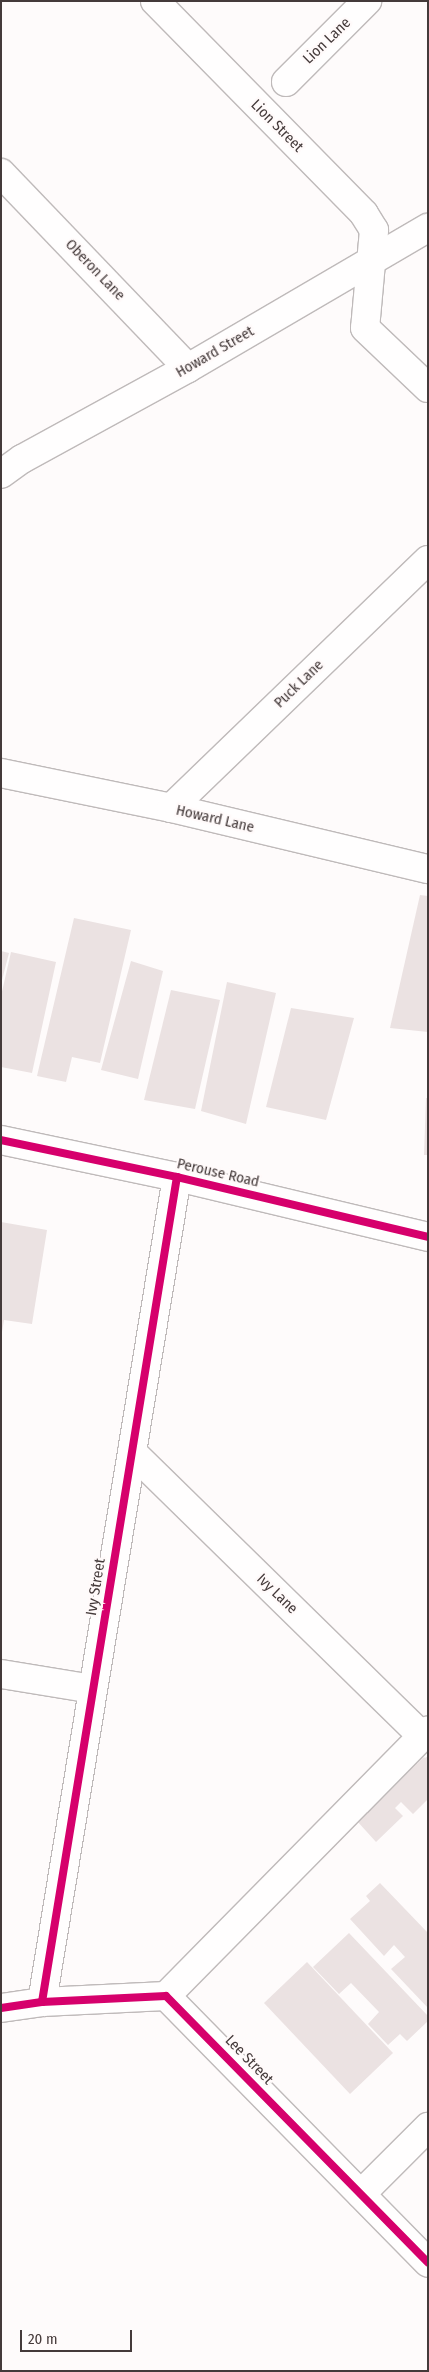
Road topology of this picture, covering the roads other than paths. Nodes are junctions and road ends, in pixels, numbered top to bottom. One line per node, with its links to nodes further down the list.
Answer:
1 (155, 1): 6 (street, Lion Street)
2 (368, 1): 3 (street, Lion Lane)
3 (286, 82)
4 (1, 173): 7 (street, Oberon Lane)
5 (428, 228): 6 (street, Howard Street)
6 (370, 262): 7 (street, Howard Street); 8 (street, Lion Street)
7 (188, 368): 9 (street, Howard Street)
8 (428, 388)
9 (1, 474)
10 (428, 560): 12 (street, Puck Lane)
11 (1, 773): 12 (street, Howard Lane)
12 (171, 808): 13 (street, Howard Lane)
13 (428, 869)
14 (1, 1140): 15 (street, Perouse Road)
15 (177, 1177): 16 (street, Perouse Road); 17 (street, Ivy Street)
16 (428, 1237)
17 (132, 1452): 19 (street, Ivy Street); 20 (street, Ivy Lane)
18 (1, 1674): 19 (street)
19 (93, 1688): 22 (street, Ivy Street)
20 (425, 1733): 21 (street)
21 (166, 1996): 22 (street); 25 (street, Lee Street)
22 (42, 2002): 23 (street)
23 (1, 2008)
24 (428, 2127): 25 (street)
25 (361, 2194): 26 (street, Lee Street)
26 (428, 2262)

